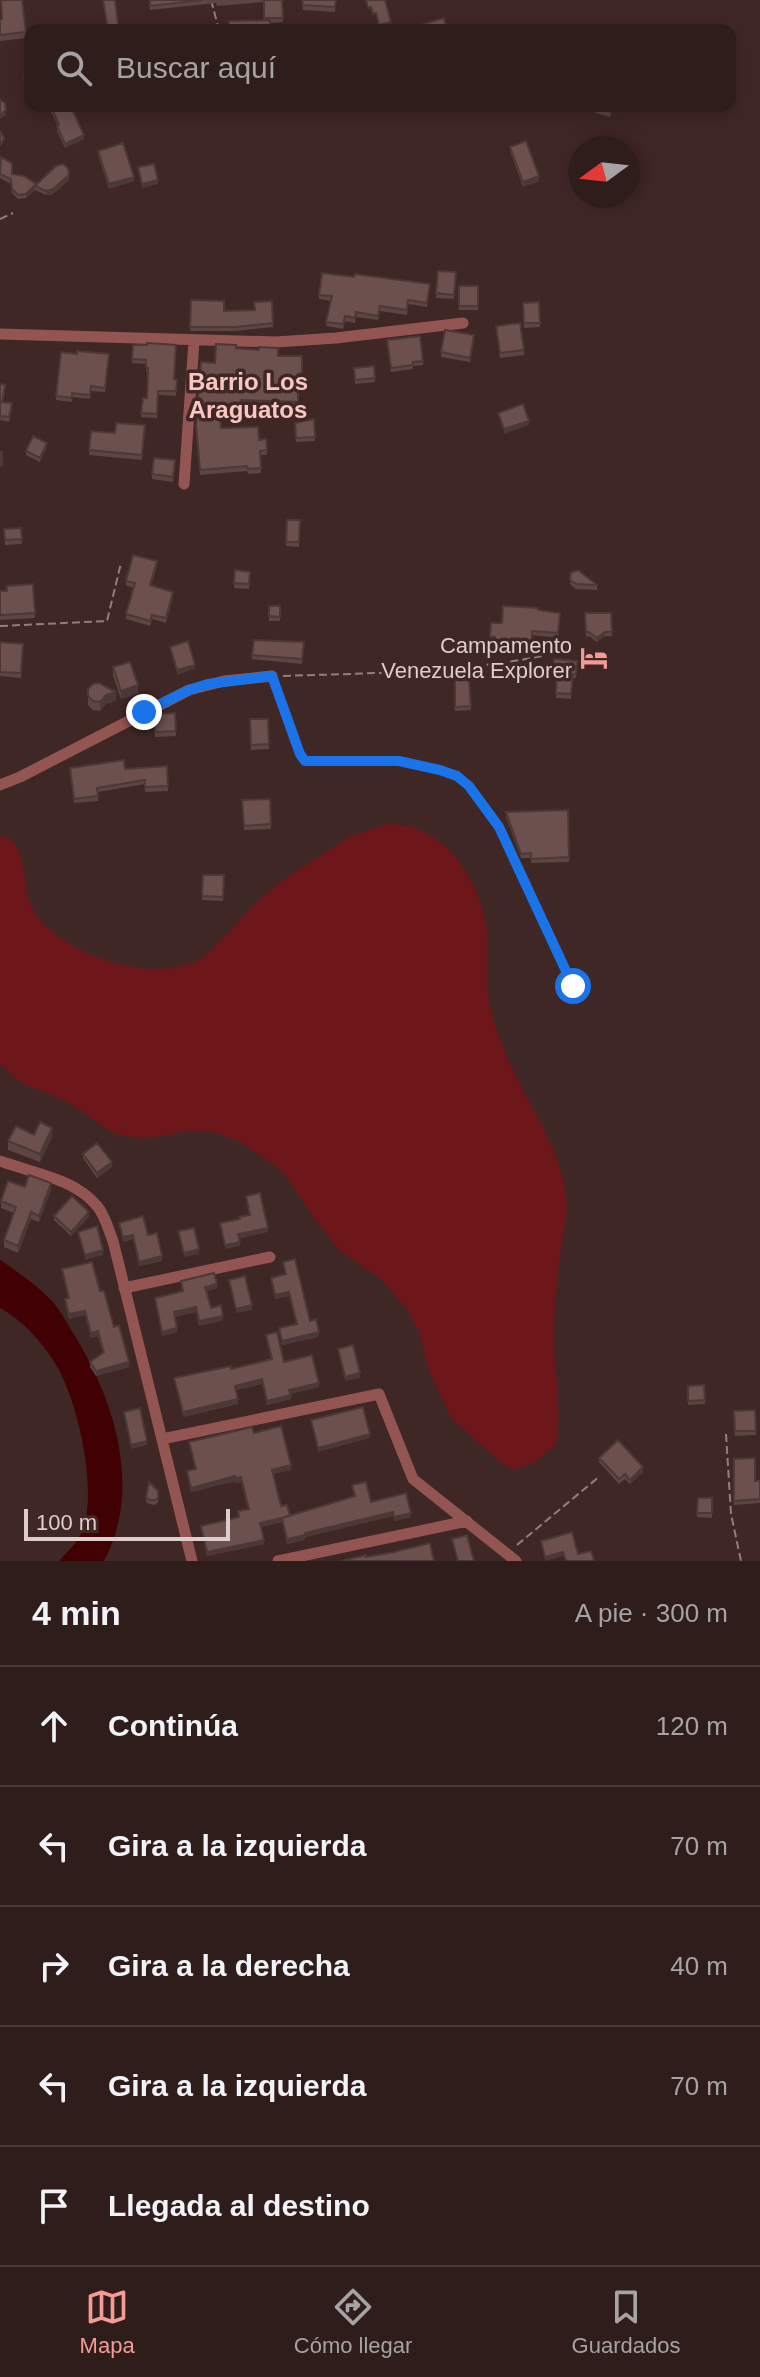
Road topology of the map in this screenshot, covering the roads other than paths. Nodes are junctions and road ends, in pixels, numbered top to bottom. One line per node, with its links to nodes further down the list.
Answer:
1 (463, 323): 3 (street)
2 (0, 334): 3 (street)
3 (194, 341): 4 (street)
4 (184, 484)
5 (272, 676): 6 (street)
6 (0, 785)
7 (0, 1161): 9 (street)
8 (270, 1257): 9 (street)
9 (124, 1288): 10 (street)
10 (162, 1439): 11 (street); 13 (street)
11 (467, 1521): 12 (street); 14 (street)
12 (511, 1557)
13 (192, 1561)
14 (278, 1561)

